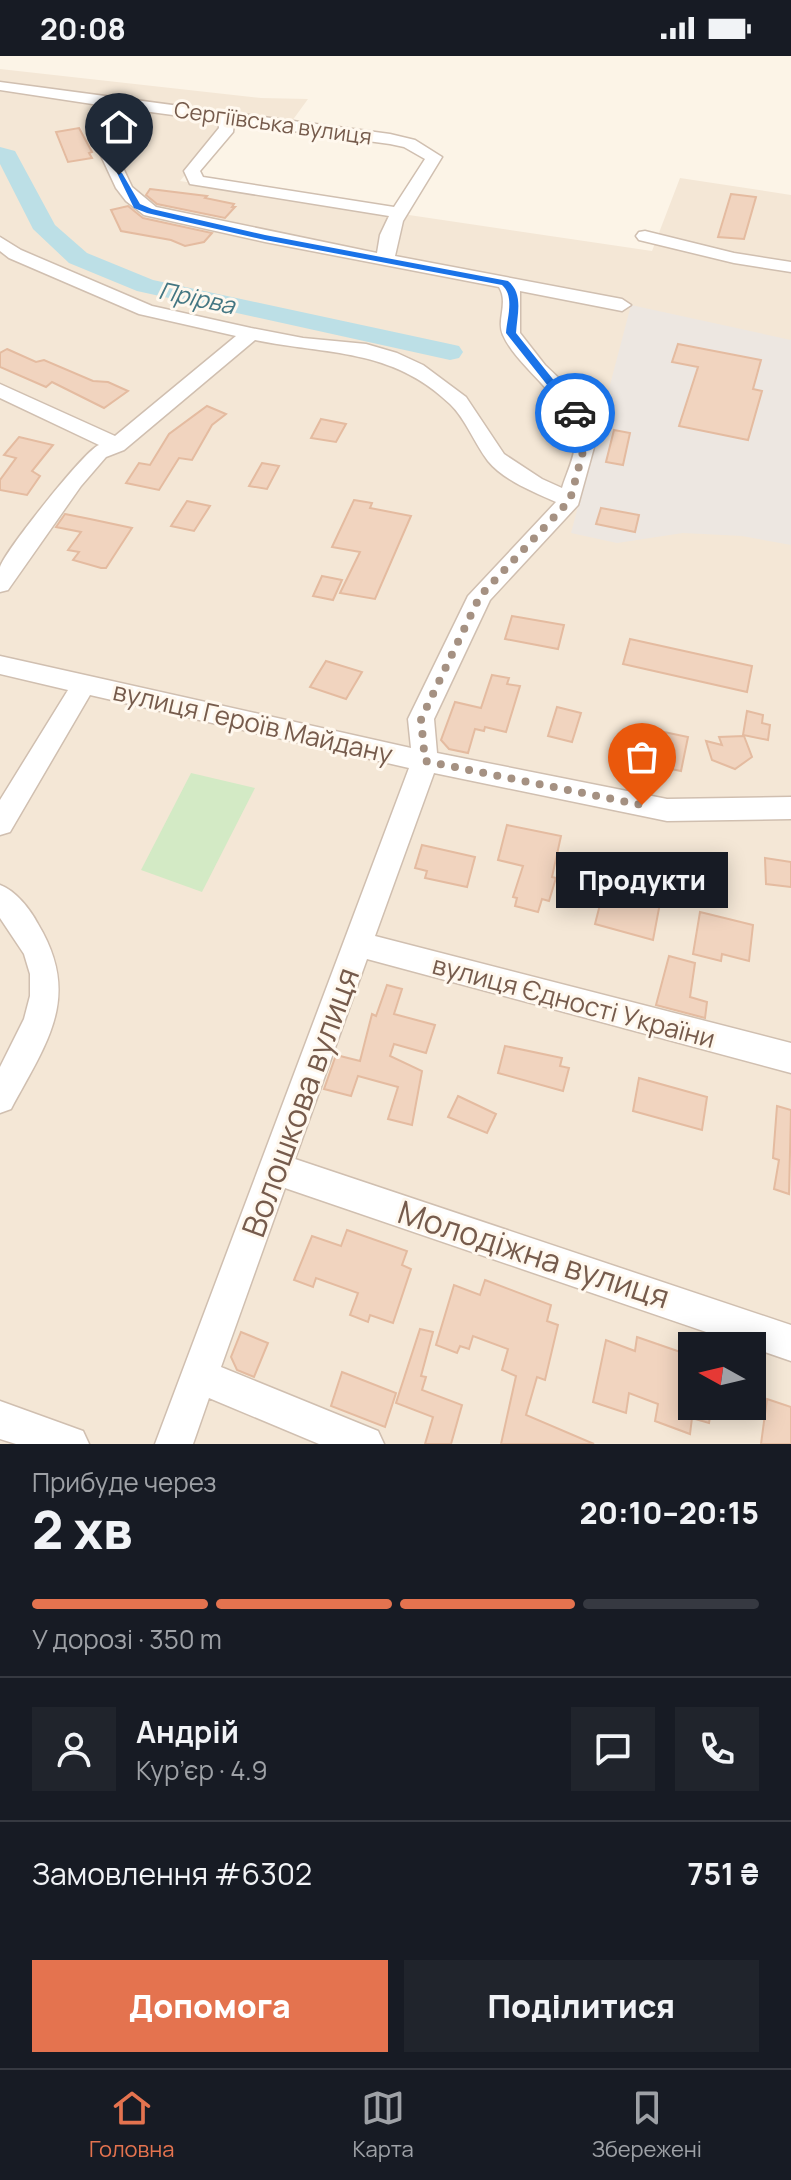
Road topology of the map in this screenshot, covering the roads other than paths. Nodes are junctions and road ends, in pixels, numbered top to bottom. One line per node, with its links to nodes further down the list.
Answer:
1 (0, 86): 2 (street, Сергіївська вулиця)
2 (108, 102): 3 (street, Сергіївська вулиця); 7 (street)
3 (225, 115): 4 (street, Сергіївська вулиця); 4 (street)
4 (399, 213): 7 (street)
5 (645, 236): 8 (street)
6 (0, 242): 11 (street)
7 (386, 260): 9 (street)
8 (791, 267)
9 (505, 283): 10 (street); 14 (street)
10 (622, 305)
11 (251, 334): 13 (street); 14 (street)
12 (0, 390): 13 (street)
13 (117, 445): 15 (street)
14 (570, 500): 18 (street)
15 (0, 584)
16 (0, 665): 17 (street, вулиця Героїв Майдану)
17 (84, 684): 18 (street, вулиця Героїв Майдану); 20 (street)
18 (425, 761): 19 (street, вулиця Героїв Майдану); 22 (street, Волошкова вулиця)
19 (791, 808)
20 (0, 824)
21 (0, 897): 24 (street)
22 (358, 944): 23 (street, вулиця Єдності України); 25 (street, Волошкова вулиця)
23 (791, 1058)
24 (0, 1098)
25 (275, 1168): 26 (street, Молодіжна вулиця); 27 (street, Волошкова вулиця)
26 (791, 1343)
27 (199, 1376): 30 (street, Волошкова вулиця); 31 (street)
28 (0, 1420): 29 (street)
29 (70, 1444)
30 (174, 1444)
31 (365, 1444)

